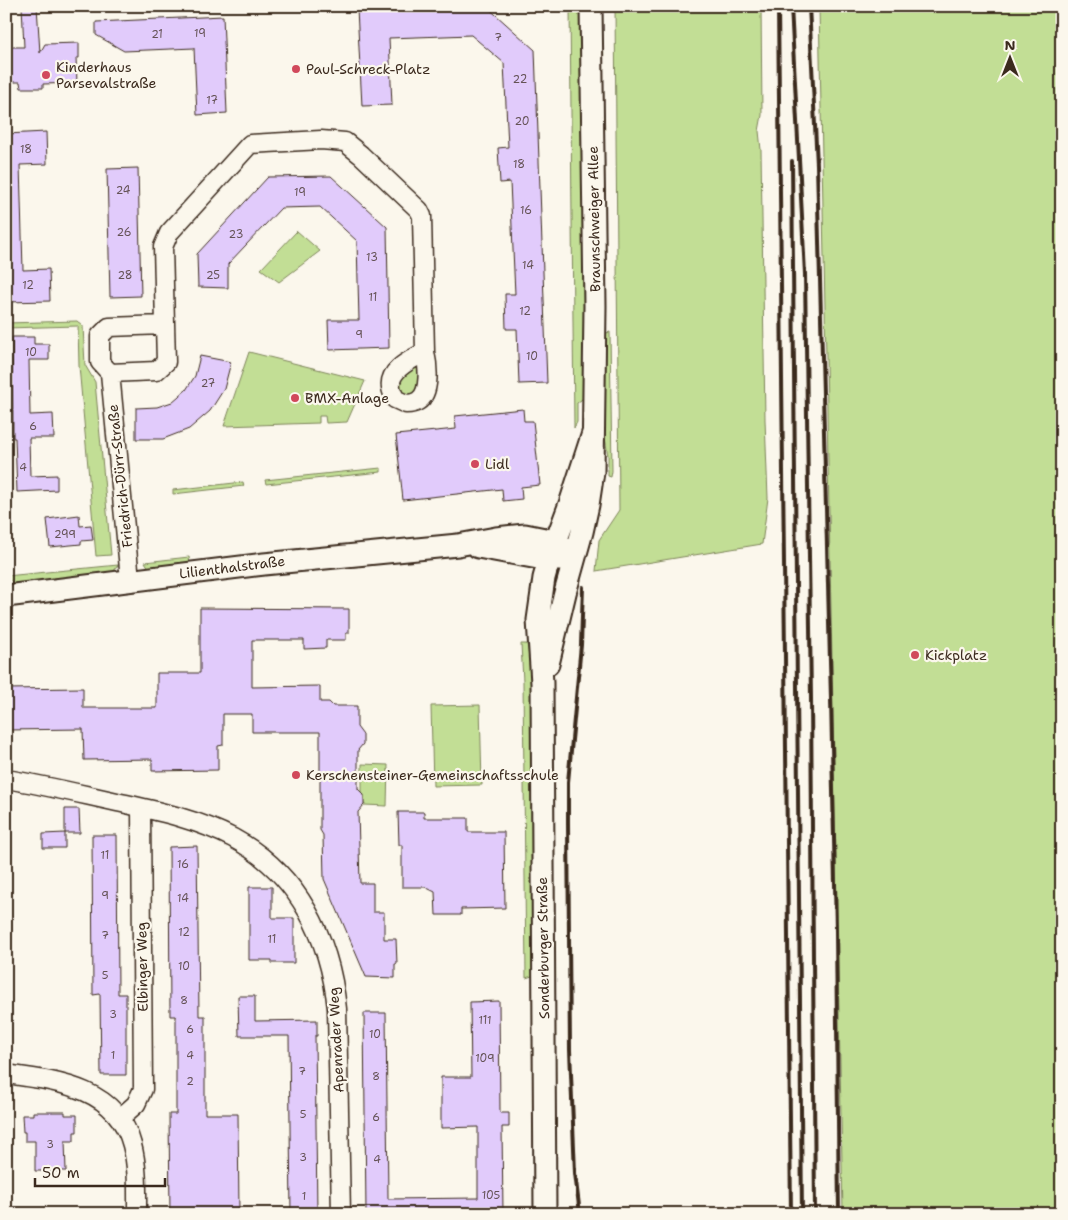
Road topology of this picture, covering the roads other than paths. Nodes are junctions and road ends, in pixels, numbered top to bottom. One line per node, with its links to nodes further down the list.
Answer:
1 (591, 6): 5 (street, Braunschweiger Allee)
2 (165, 329): 3 (street); 4 (street); 4 (street, Friedrich-Dürr-Straße)
3 (425, 352)
4 (110, 373): 8 (street, Friedrich-Dürr-Straße)
5 (593, 432): 6 (street, Braunschweiger Allee); 7 (street, Braunschweiger Allee)
6 (552, 550): 7 (street, Lilienthalstraße); 8 (street, Lilienthalstraße); 10 (street, Sonderburger Straße)
7 (575, 560): 10 (street, Sonderburger Straße)
8 (130, 579): 9 (street, Lilienthalstraße)
9 (6, 596)
10 (542, 683): 17 (street, Sonderburger Straße)
11 (6, 779): 12 (street, Apenrader Weg)
12 (141, 808): 14 (street, Elbinger Weg); 16 (street, Apenrader Weg)
13 (6, 1074): 14 (street)
14 (120, 1118): 15 (street)
15 (137, 1214)
16 (340, 1214)
17 (545, 1214)

